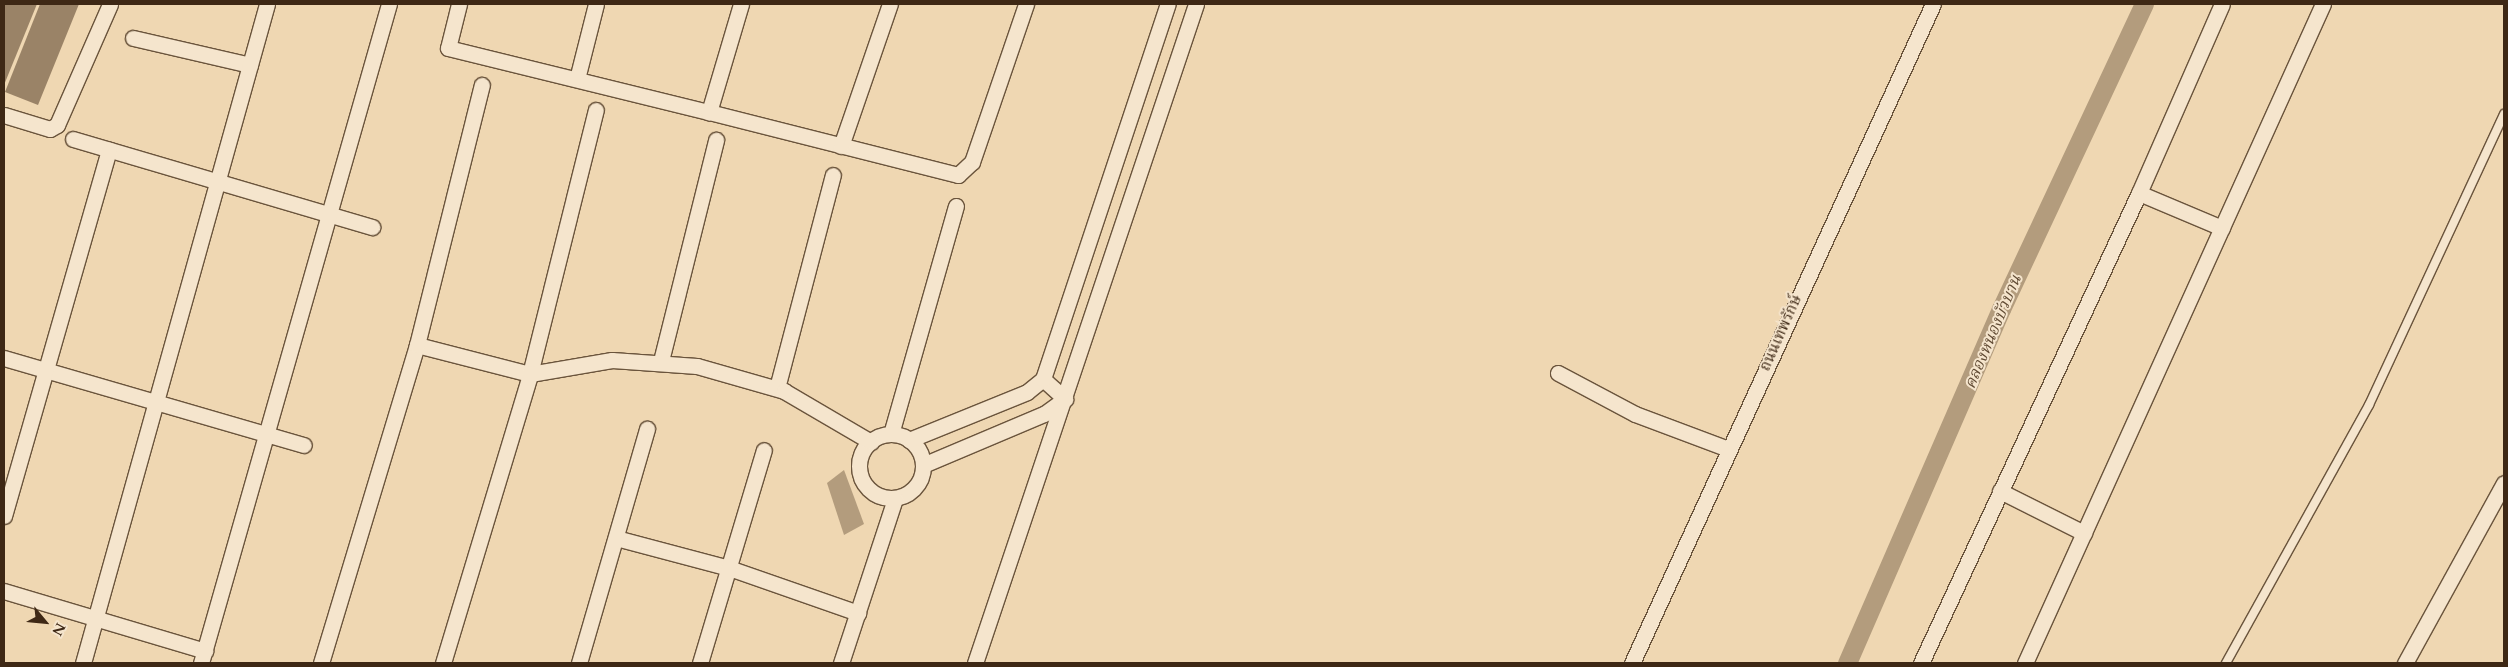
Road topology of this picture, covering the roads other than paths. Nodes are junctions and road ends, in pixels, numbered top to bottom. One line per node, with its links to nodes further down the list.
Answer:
1 (110, 4): 21 (street)
2 (267, 4): 15 (street)
3 (389, 4): 30 (street)
4 (459, 4): 16 (street)
5 (596, 4): 16 (street)
6 (741, 4): 19 (street)
7 (890, 4): 24 (street)
8 (1026, 4): 24 (street)
9 (1168, 4): 39 (street)
10 (1196, 4): 41 (street)
11 (1933, 4): 49 (street, ถนนเทพรักษ์)
12 (2222, 4): 28 (street)
13 (2323, 4): 32 (street)
14 (133, 38): 15 (street)
15 (250, 65): 27 (street)
16 (577, 79): 19 (street)
17 (482, 85): 33 (street)
18 (596, 110): 38 (street)
19 (709, 112): 24 (street)
20 (2504, 114): 73 (lane)
21 (4, 115)
22 (73, 139): 25 (street)
23 (716, 140): 35 (street)
24 (841, 146)
25 (109, 150): 27 (street); 36 (street)
26 (833, 176): 40 (street)
27 (218, 182): 30 (street); 42 (street)
28 (2140, 193): 32 (street); 53 (street)
29 (956, 206): 44 (street)
30 (330, 215): 31 (street); 45 (street)
31 (372, 227)
32 (2222, 228): 56 (street)
33 (417, 345): 38 (street); 64 (street)
34 (4, 358): 36 (street)
35 (662, 361): 38 (street); 40 (street)
36 (43, 369): 42 (street); 55 (street)
37 (1558, 373): 49 (street)
38 (530, 374): 65 (street)
39 (1043, 379): 41 (street); 46 (street)
40 (777, 388): 47 (street)
41 (1065, 399): 51 (street); 69 (street)
42 (158, 403): 45 (street); 61 (street)
43 (647, 429): 57 (street)
44 (891, 434): 46 (street); 47 (street)
45 (269, 435): 48 (street); 62 (street)
46 (909, 440): 51 (street)
47 (871, 442): 54 (street)
48 (304, 445)
49 (1728, 449): 70 (street, ถนนเทพรักษ์)
50 (764, 450): 58 (street)
51 (923, 465): 54 (street)
52 (2504, 483): 74 (street)
53 (2000, 491): 56 (street); 71 (street)
54 (895, 498): 60 (street)
55 (4, 516)
56 (2084, 533): 72 (street)
57 (616, 538): 58 (street); 66 (street)
58 (729, 568): 60 (street); 67 (street)
59 (4, 591): 61 (street)
60 (858, 612): 68 (street)
61 (96, 619): 62 (street); 63 (street)
62 (203, 657)
63 (83, 663)
64 (321, 663)
65 (443, 663)
66 (579, 663)
67 (700, 663)
68 (841, 663)
69 (975, 663)
70 (1632, 663)
71 (1921, 663)
72 (2025, 663)
73 (2226, 663)
74 (2406, 663)

